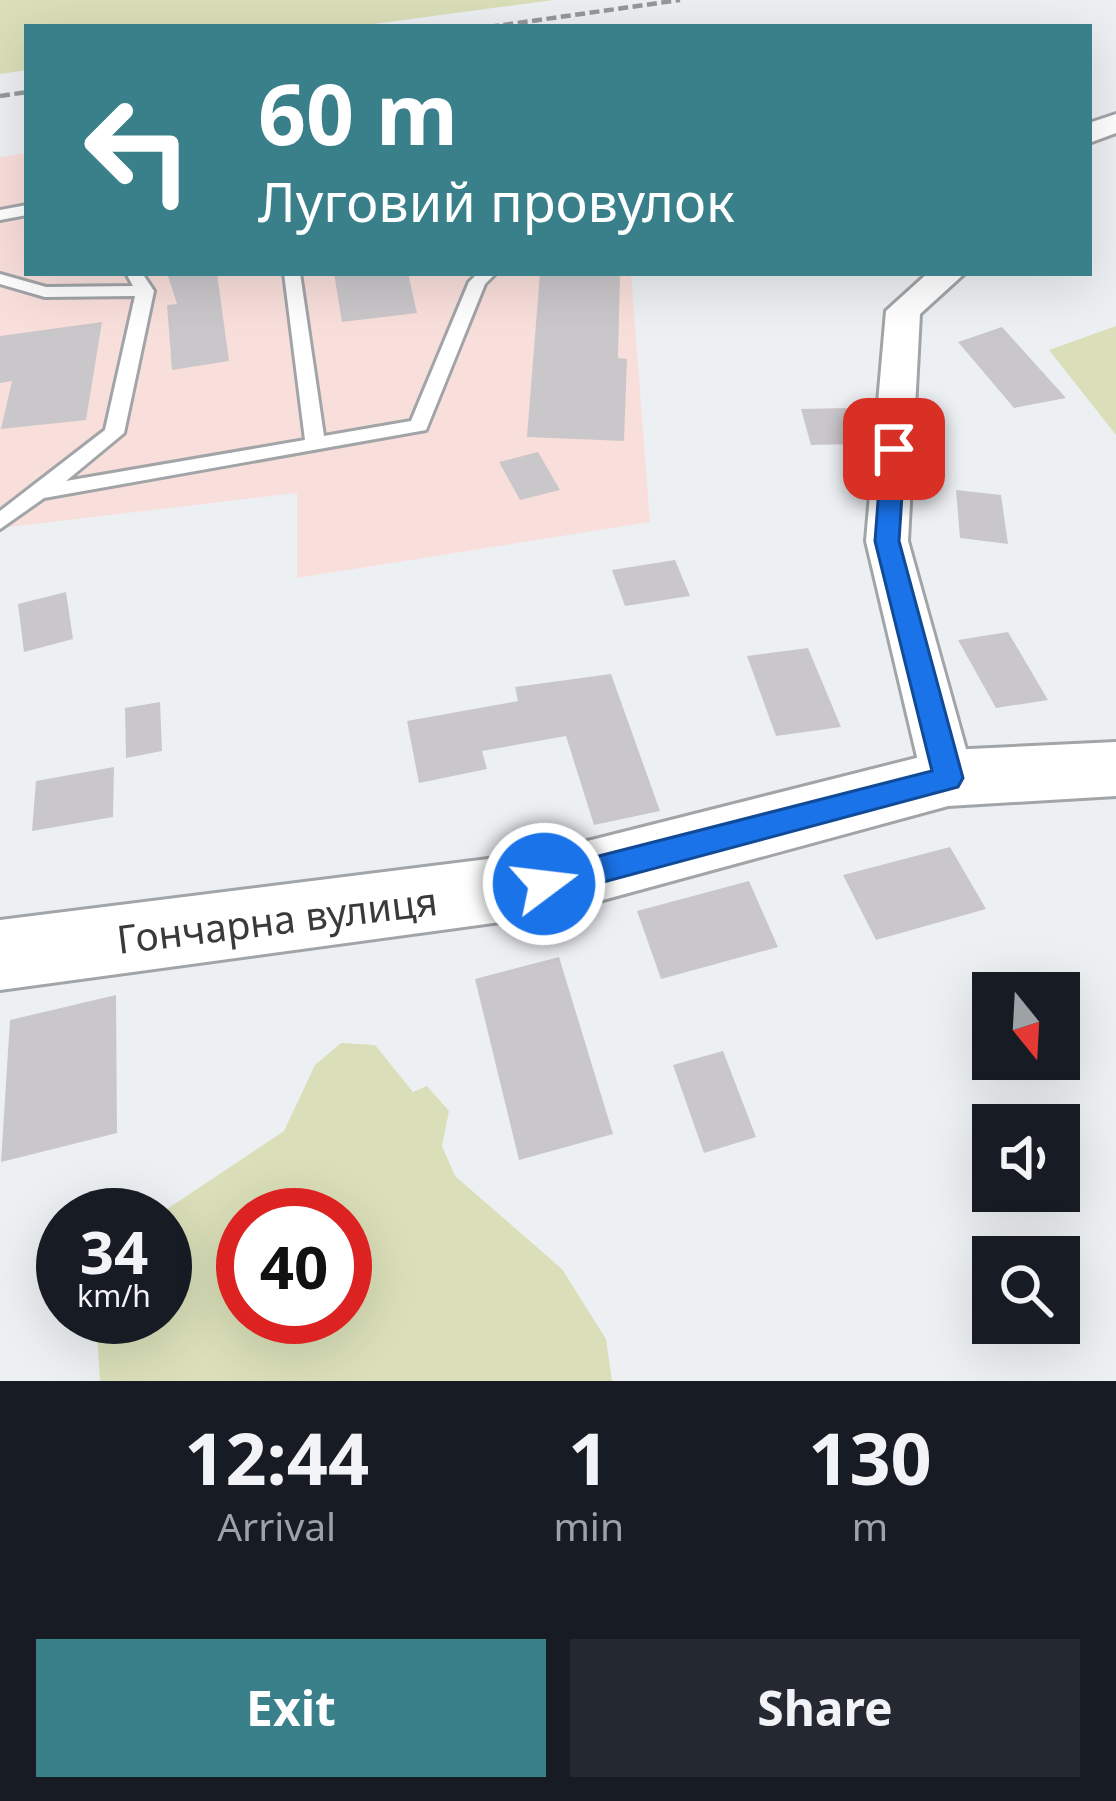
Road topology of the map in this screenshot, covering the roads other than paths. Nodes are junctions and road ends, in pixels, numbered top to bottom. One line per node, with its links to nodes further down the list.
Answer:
1 (292, 276): 6 (lane)
2 (484, 276): 6 (lane)
3 (944, 276): 10 (street)
4 (0, 279): 5 (lane)
5 (140, 282): 7 (lane)
6 (316, 444): 7 (lane)
7 (40, 492): 8 (lane)
8 (0, 522)
9 (1116, 770): 10 (street, Гончарна вулиця)
10 (948, 778): 11 (street, Гончарна вулиця)
11 (0, 955)

